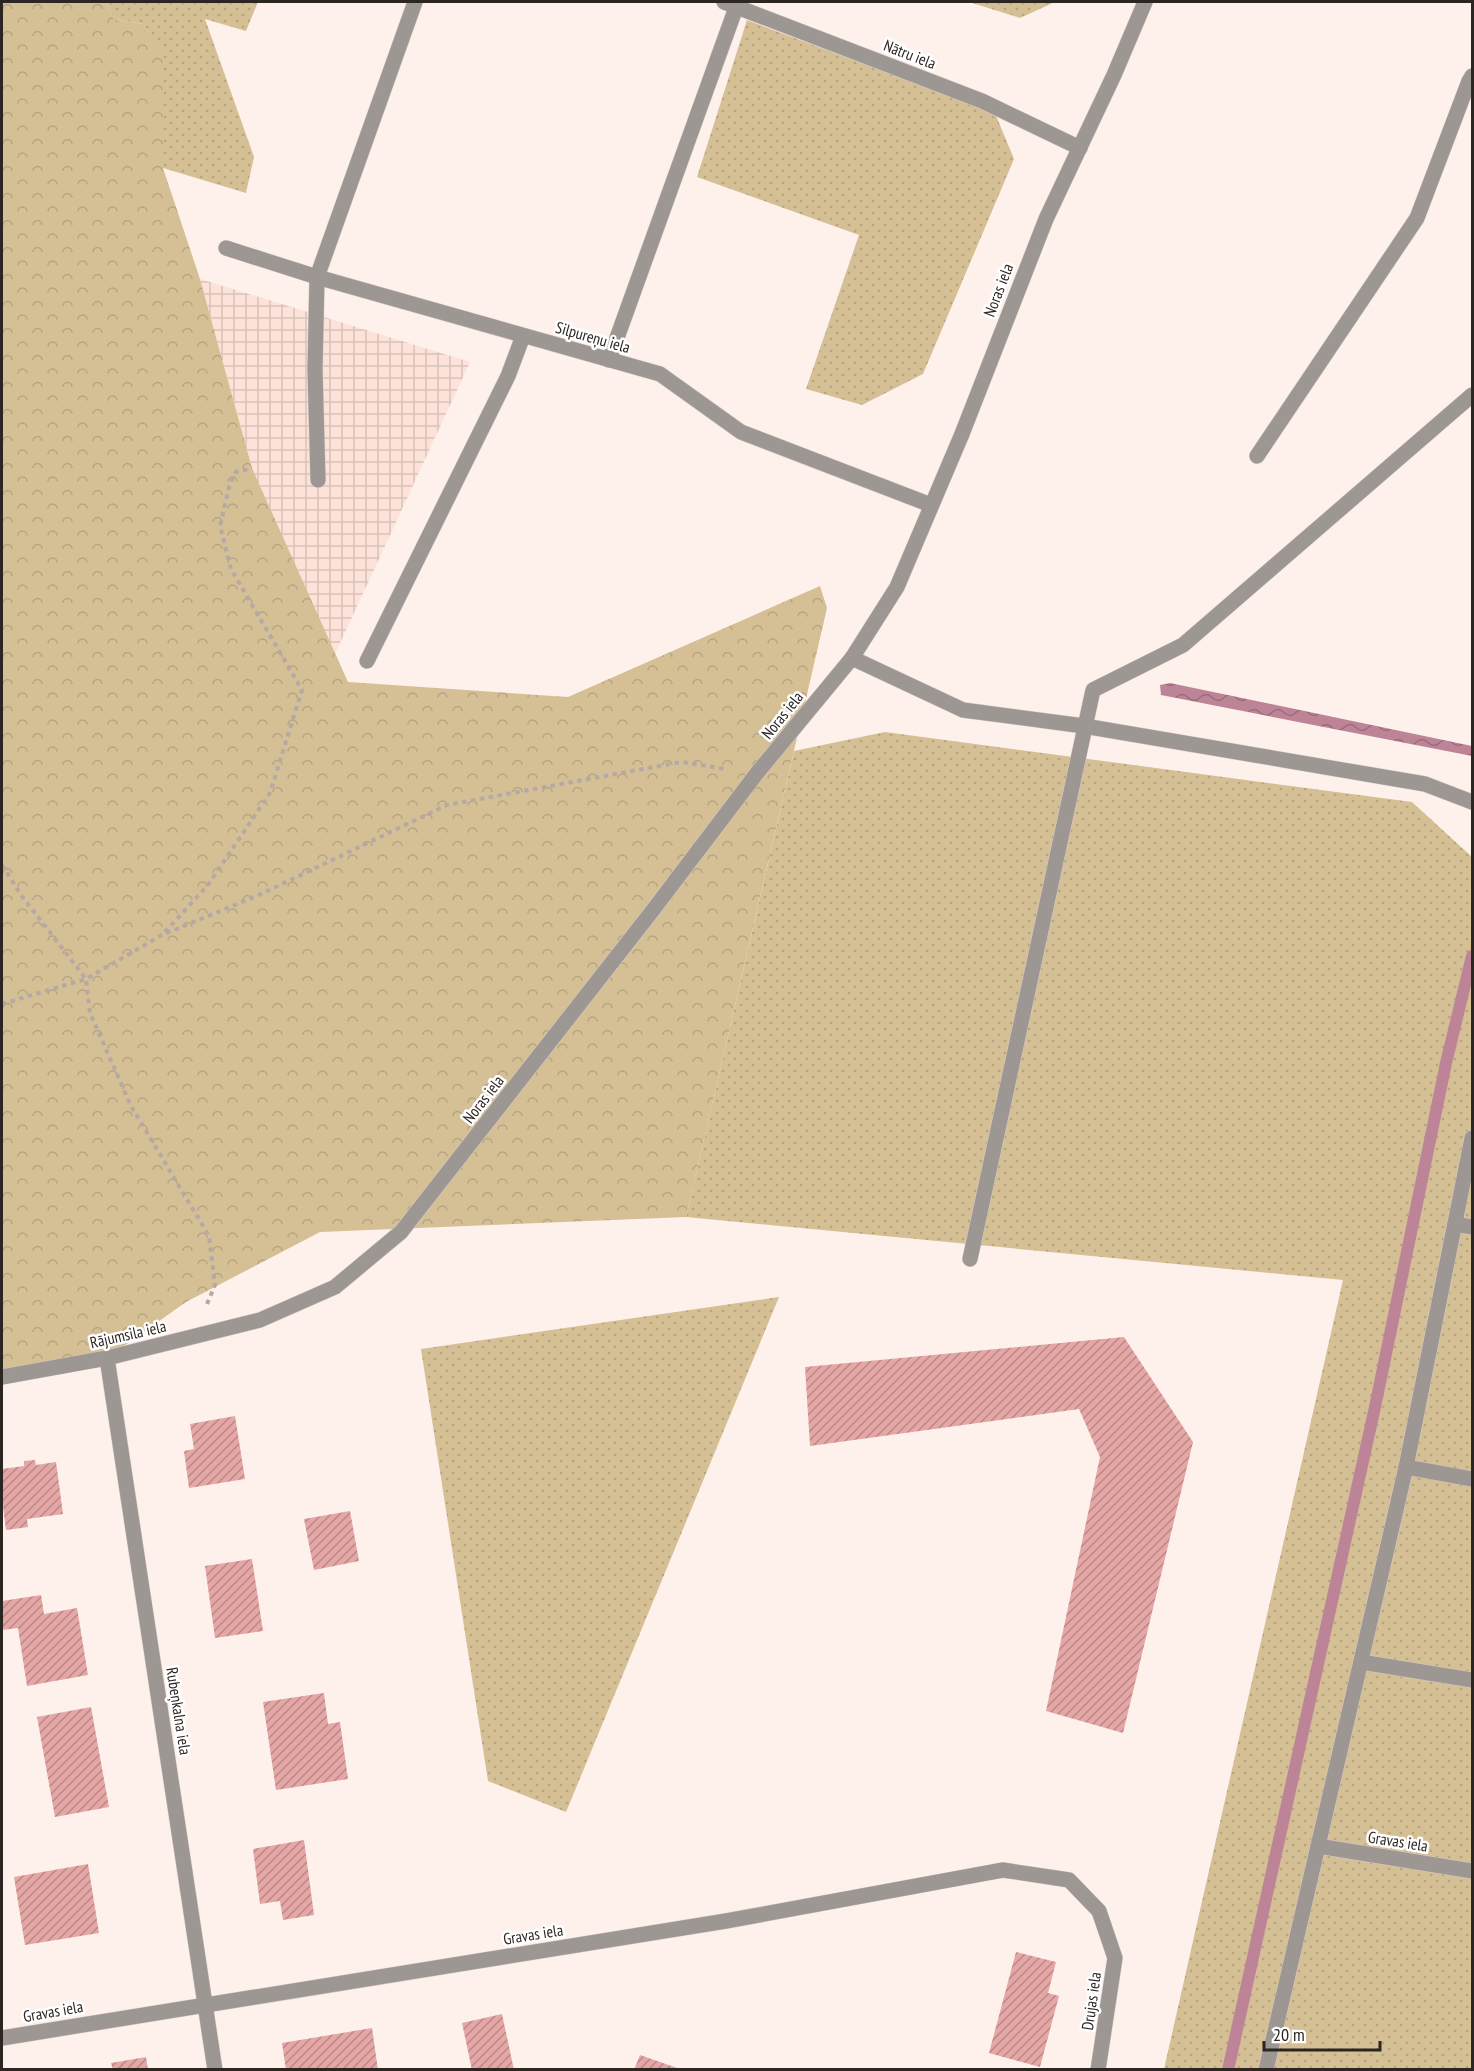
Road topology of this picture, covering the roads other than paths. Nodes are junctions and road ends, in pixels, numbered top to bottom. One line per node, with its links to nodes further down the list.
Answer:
1 (415, 2): 7 (street)
2 (1145, 2): 5 (street, Noras iela)
3 (733, 3): 5 (street, Nātru iela); 9 (street)
4 (1473, 76): 11 (street)
5 (1080, 148): 13 (street, Noras iela)
6 (226, 248): 7 (street, Silpureņu iela)
7 (317, 277): 8 (street, Silpureņu iela); 12 (street)
8 (524, 336): 9 (street, Silpureņu iela); 15 (street)
9 (609, 360): 13 (street, Silpureņu iela)
10 (1473, 395): 16 (street)
11 (1257, 456)
12 (318, 480)
13 (931, 505): 14 (street, Noras iela)
14 (852, 657): 16 (street); 22 (street, Noras iela)
15 (368, 661)
16 (1084, 726): 17 (street); 21 (street)
17 (1473, 802)
18 (1473, 1138): 19 (street)
19 (1455, 1224): 20 (street); 25 (street)
20 (1473, 1227)
21 (970, 1259)
22 (261, 1320): 23 (street, Rājumsila iela)
23 (107, 1358): 24 (street, Rājumsila iela); 32 (street, Rubeņkalna iela)
24 (2, 1377)
25 (1406, 1467): 26 (street); 27 (street)
26 (1473, 1479)
27 (1361, 1662): 28 (street); 29 (street)
28 (1473, 1680)
29 (1318, 1846): 30 (street, Gravas iela); 36 (street)
30 (1473, 1871)
31 (1069, 1880): 32 (street, Gravas iela); 35 (street, Drujas iela)
32 (205, 2004): 33 (street, Gravas iela); 34 (street, Rubeņkalna iela)
33 (2, 2038)
34 (215, 2070)
35 (1098, 2070)
36 (1266, 2070)

